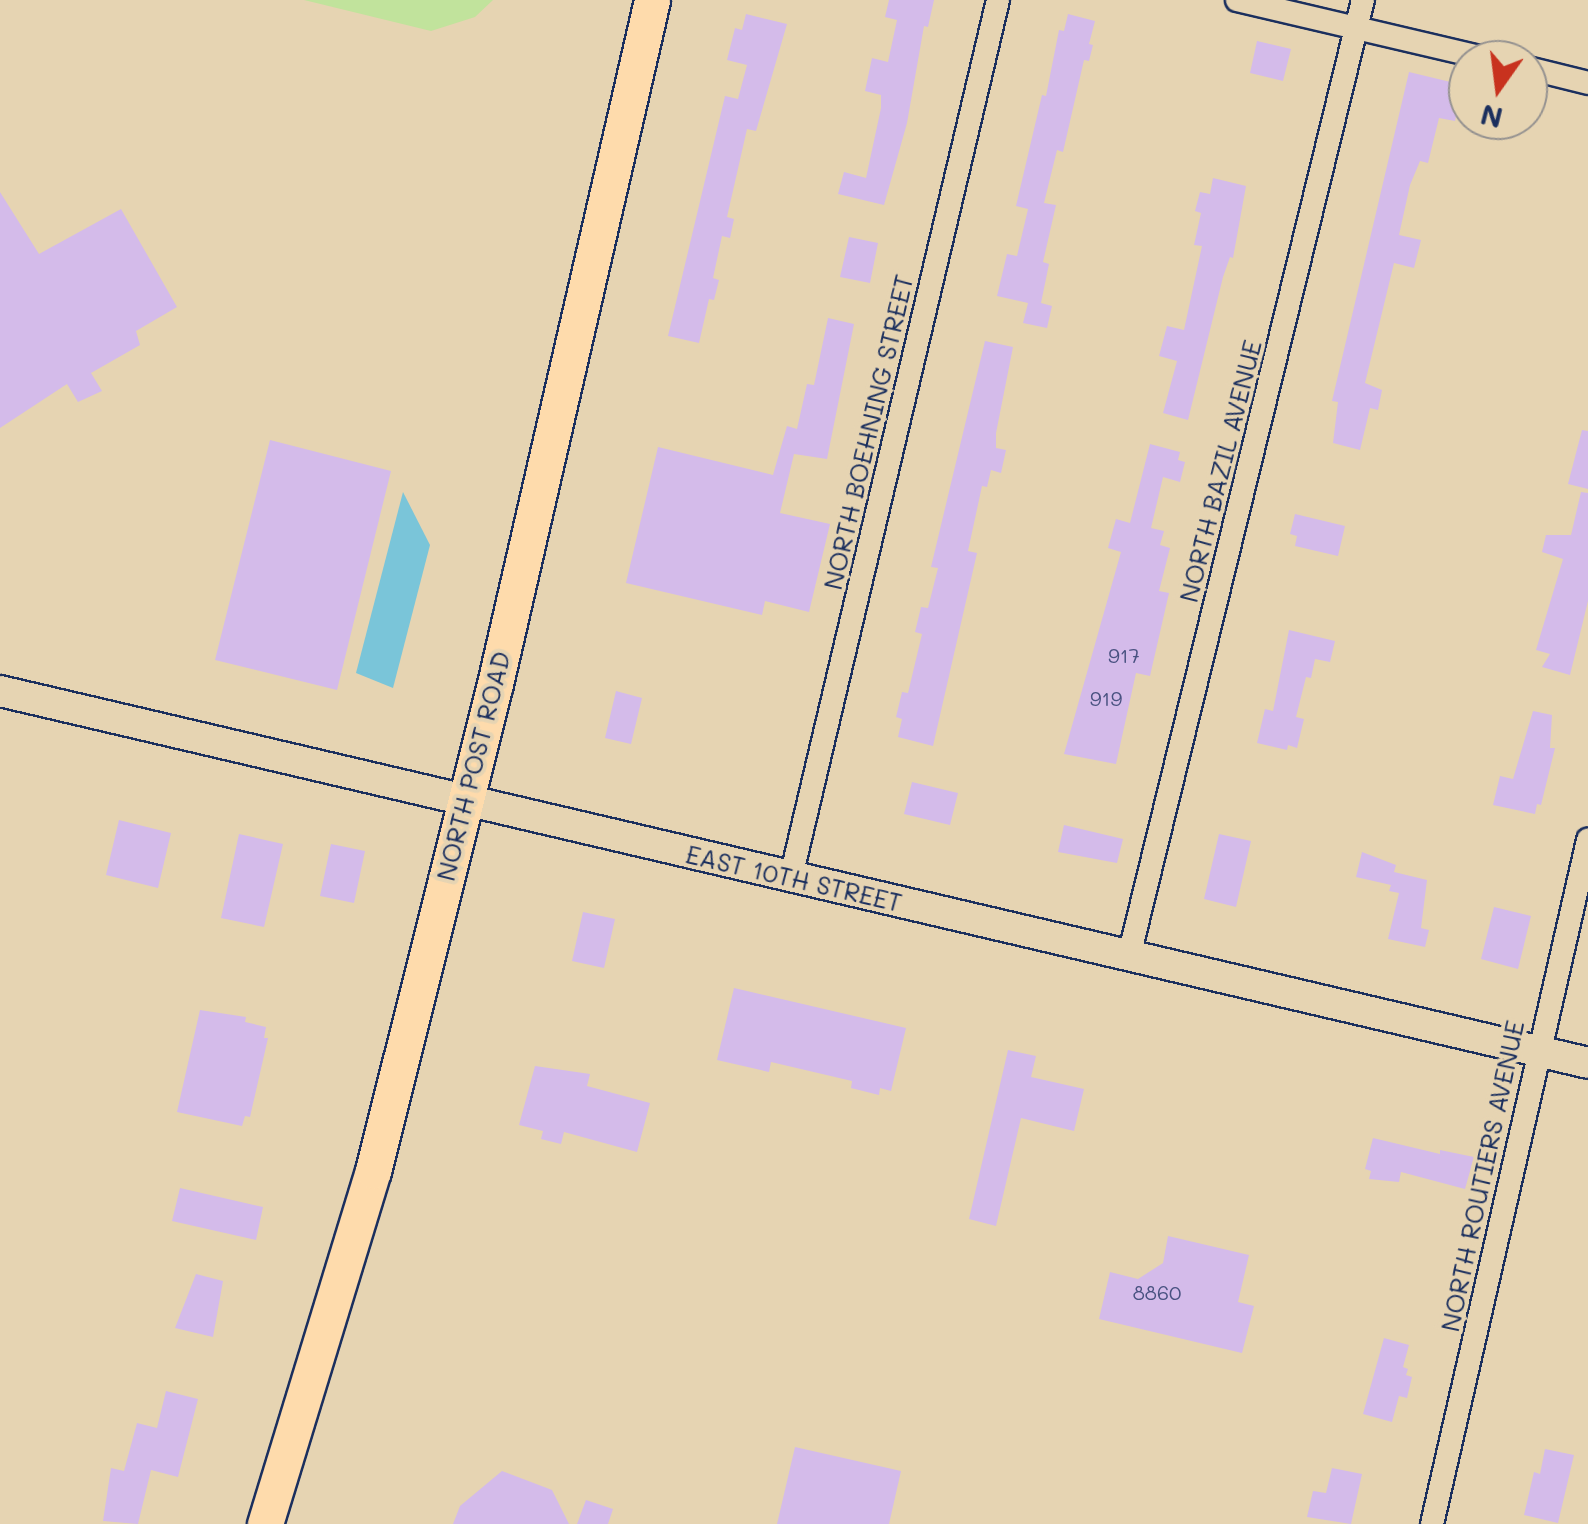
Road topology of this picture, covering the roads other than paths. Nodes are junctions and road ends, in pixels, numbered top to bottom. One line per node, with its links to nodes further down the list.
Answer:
1 (652, 0): 10 (main road, NORTH POST ROAD)
2 (998, 0): 12 (street, NORTH BOEHNING STREET)
3 (1237, 0): 5 (street)
4 (1364, 0): 5 (street, NORTH BAZIL AVENUE)
5 (1357, 28): 6 (street); 13 (street, NORTH BAZIL AVENUE)
6 (1448, 50)
7 (1548, 73): 8 (street)
8 (1588, 82)
9 (0, 690): 10 (main road, EAST 10TH STREET)
10 (465, 800): 12 (main road, EAST 10TH STREET); 16 (main road, NORTH POST ROAD)
11 (1588, 840): 14 (street, NORTH ROUTIERS AVENUE)
12 (791, 877): 13 (main road, EAST 10TH STREET)
13 (1129, 956): 14 (main road, EAST 10TH STREET)
14 (1540, 1052): 15 (main road, EAST 10TH STREET); 17 (street, NORTH ROUTIERS AVENUE)
15 (1588, 1063)
16 (265, 1524)
17 (1432, 1524)

